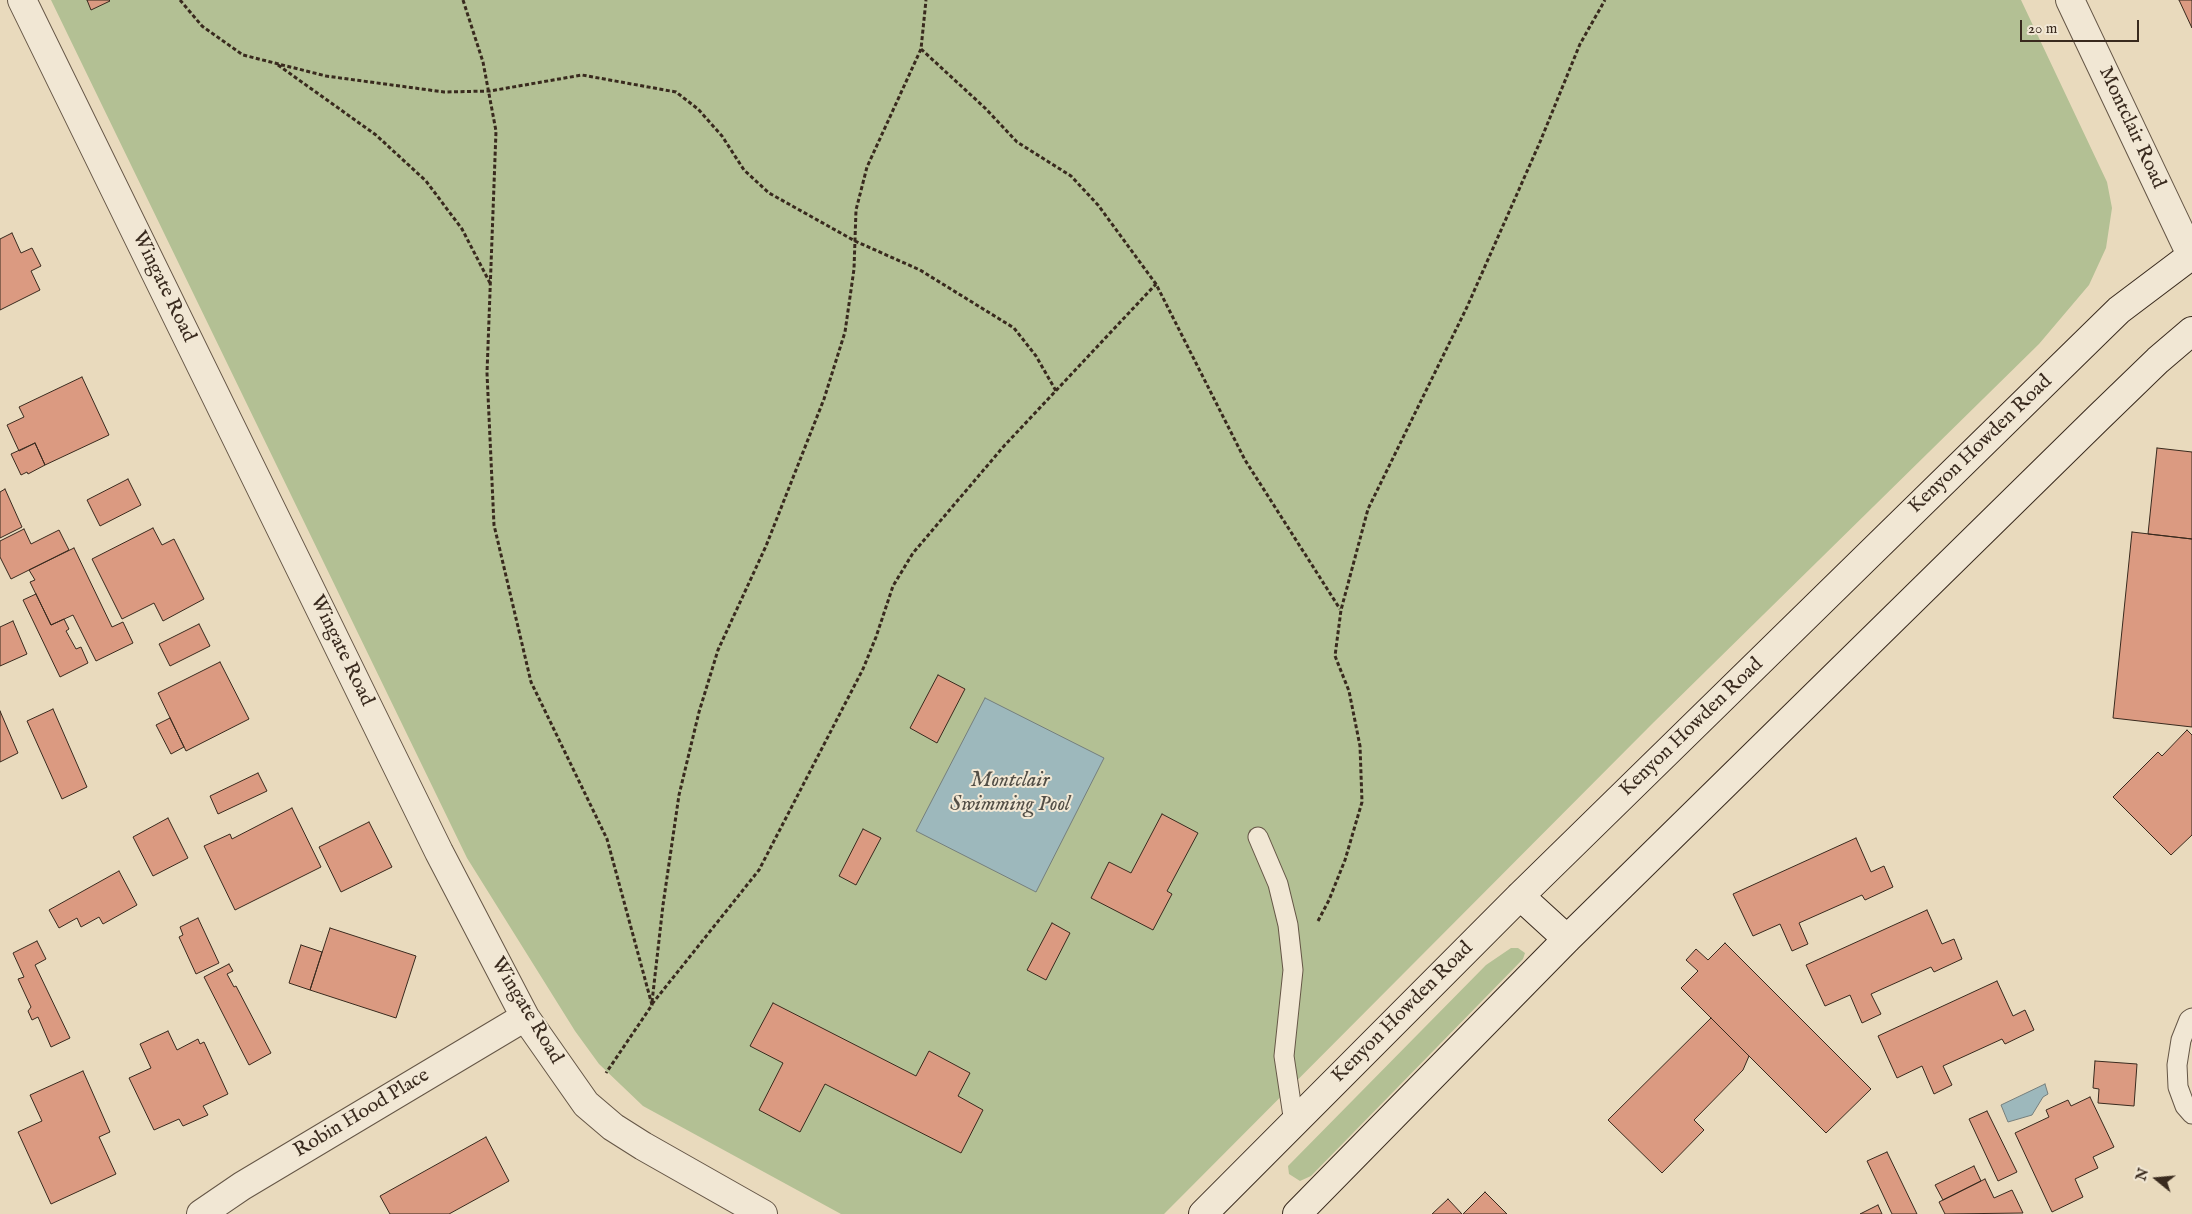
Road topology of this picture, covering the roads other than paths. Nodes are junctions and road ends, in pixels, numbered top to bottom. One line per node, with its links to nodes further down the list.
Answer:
1 (22, 0): 8 (street, Wingate Road)
2 (2070, 0): 3 (street, Montclair Road)
3 (2192, 256): 6 (street, Kenyon Howden Road)
4 (2192, 331): 7 (street)
5 (1258, 836): 11 (lane)
6 (1520, 896): 7 (street); 11 (street, Kenyon Howden Road)
7 (1567, 939): 15 (street)
8 (525, 1017): 13 (street, Robin Hood Place); 14 (street, Wingate Road)
9 (2192, 1018): 10 (lane)
10 (2192, 1114)
11 (1294, 1123): 12 (street, Kenyon Howden Road)
12 (1217, 1209)
13 (201, 1214)
14 (763, 1214)
15 (1297, 1214)

